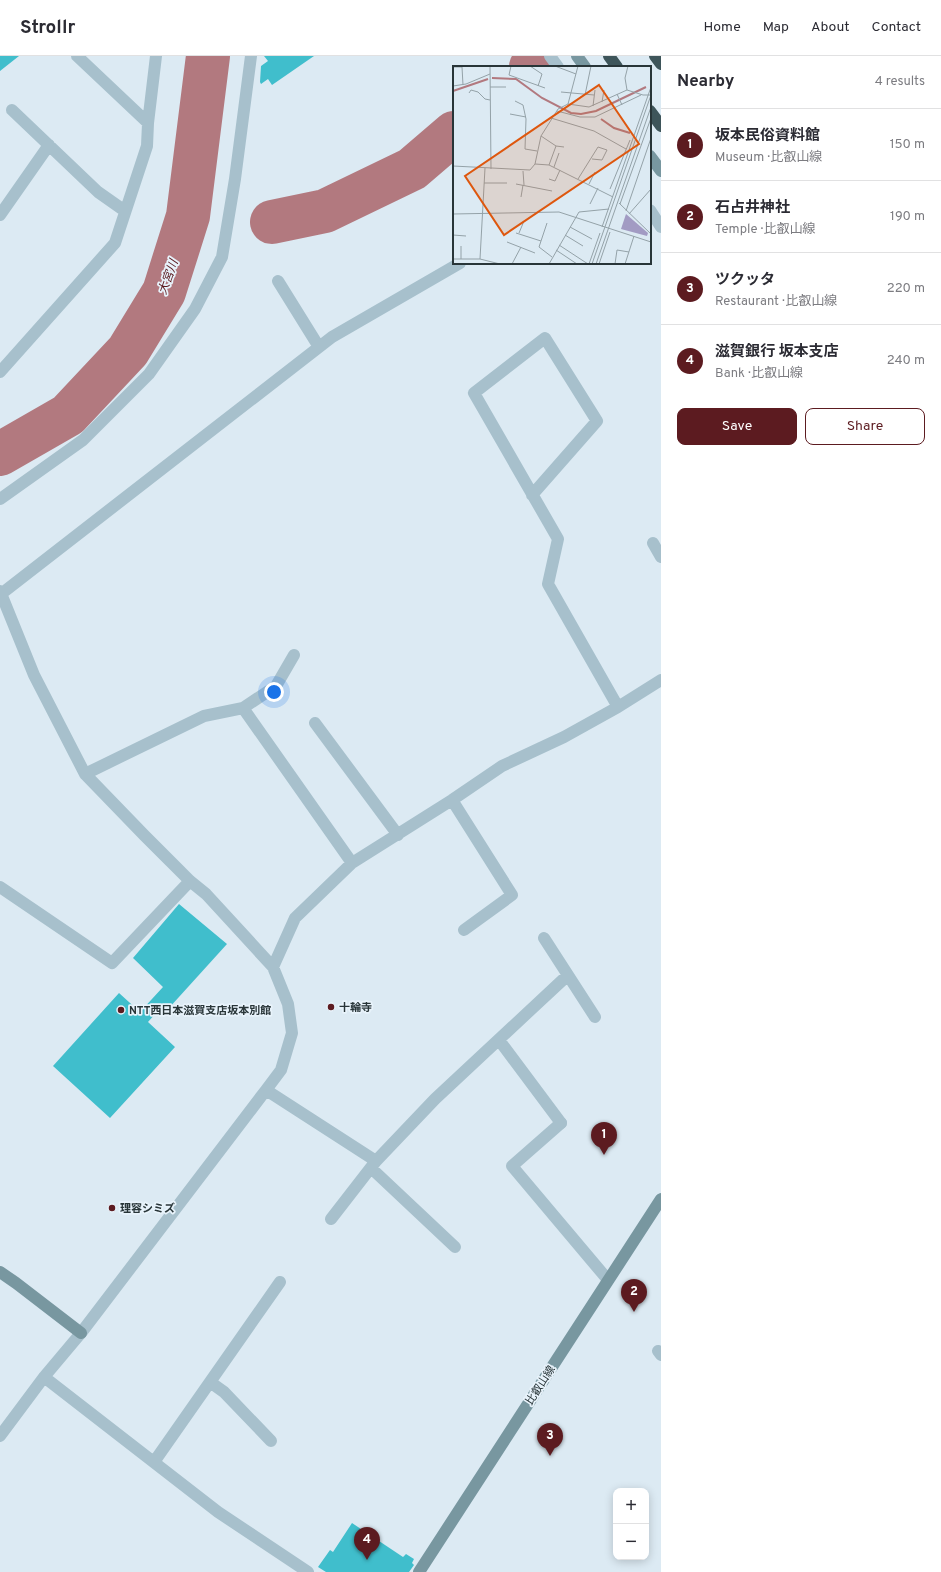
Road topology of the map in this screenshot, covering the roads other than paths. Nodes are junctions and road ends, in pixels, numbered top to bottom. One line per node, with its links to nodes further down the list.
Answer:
1 (77, 56): 14 (street)
2 (156, 56): 14 (street)
3 (251, 56): 28 (street)
4 (550, 56): 9 (street)
5 (577, 56): 10 (main road)
6 (609, 56): 11 (highway)
7 (655, 56): 8 (highway)
8 (661, 64)
9 (557, 66)
10 (583, 66)
11 (616, 66)
12 (12, 110): 16 (street)
13 (651, 112): 15 (highway)
14 (148, 123): 19 (street)
15 (661, 126)
16 (48, 145): 19 (street); 21 (street)
17 (651, 157): 18 (main road)
18 (661, 171)
19 (126, 211): 26 (street)
20 (651, 212): 22 (street)
21 (0, 215)
22 (661, 227)
23 (458, 264): 25 (street)
24 (278, 281): 25 (street)
25 (319, 347): 31 (street)
26 (0, 372)
27 (532, 495): 27 (street); 34 (street)
28 (0, 499)
29 (653, 543): 30 (street)
30 (661, 557)
31 (1, 593): 37 (street)
32 (294, 655): 35 (street)
33 (661, 680): 34 (street)
34 (618, 707): 38 (street)
35 (243, 708): 37 (street); 40 (street)
36 (315, 723): 39 (street)
37 (86, 774): 41 (street)
38 (452, 800): 39 (street); 43 (street)
39 (398, 834): 40 (street)
40 (352, 863): 45 (street)
41 (190, 881): 42 (street); 45 (street)
42 (0, 887)
43 (464, 930)
44 (544, 938): 46 (street)
45 (273, 967): 49 (street)
46 (568, 975): 47 (street); 48 (street)
47 (595, 1017)
48 (499, 1040): 50 (street); 55 (street)
49 (266, 1090): 50 (street); 57 (street)
50 (374, 1164): 52 (street); 53 (street)
51 (661, 1199): 55 (main road, 比叡山線)
52 (331, 1219)
53 (455, 1247)
54 (0, 1272): 57 (main road)
55 (608, 1280): 64 (main road, 比叡山線)
56 (280, 1282): 59 (street)
57 (81, 1333): 58 (street)
58 (44, 1377): 60 (street); 62 (street)
59 (210, 1382): 61 (street); 62 (street)
60 (0, 1436)
61 (271, 1440)
62 (154, 1462): 63 (street)
63 (308, 1572)
64 (419, 1572)

